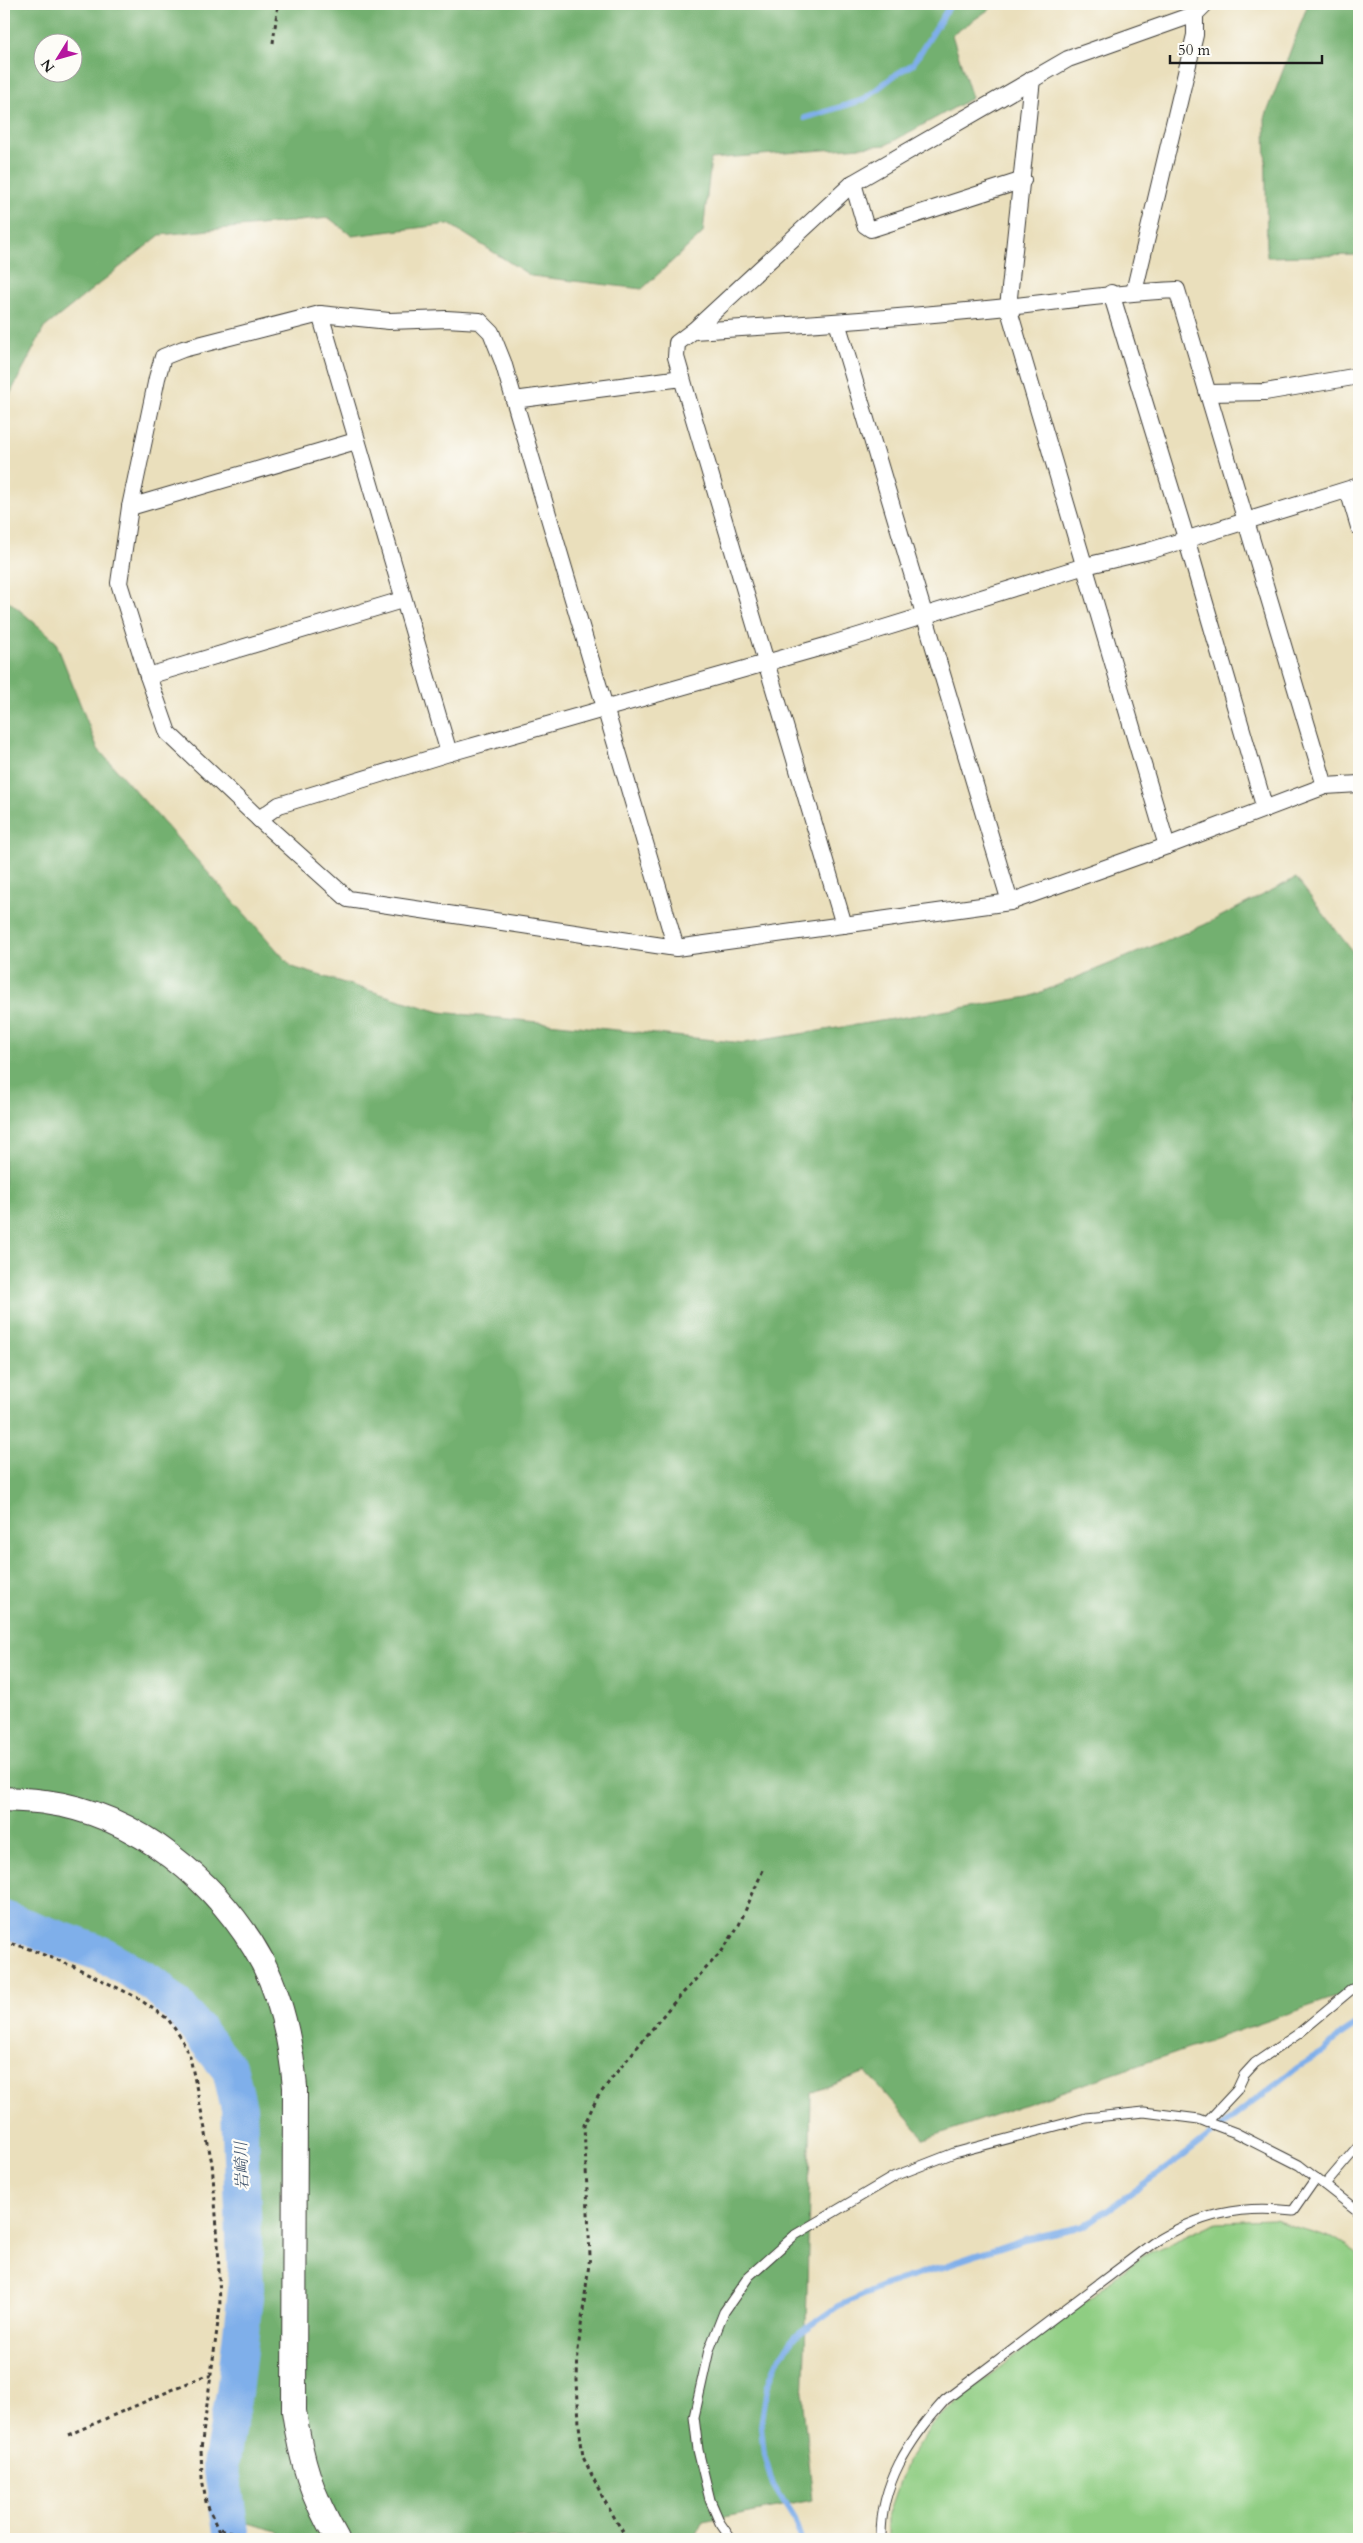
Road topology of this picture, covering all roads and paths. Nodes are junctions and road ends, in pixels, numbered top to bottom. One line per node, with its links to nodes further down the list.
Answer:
1 (278, 4): 3 (path)
2 (1200, 9): 4 (street); 7 (street)
3 (273, 43)
4 (1032, 79): 5 (street); 6 (street)
5 (1023, 180): 6 (street); 9 (street)
6 (853, 183): 12 (street)
7 (1134, 292): 8 (street); 15 (street)
8 (1111, 294): 9 (street); 22 (street)
9 (1008, 307): 11 (street); 23 (street)
10 (320, 314): 16 (street); 17 (street); 19 (street)
11 (837, 322): 12 (street); 25 (street)
12 (693, 331): 14 (street)
13 (1359, 376): 15 (street)
14 (682, 378): 16 (street); 26 (street)
15 (1208, 393): 20 (street)
16 (514, 400): 28 (street)
17 (356, 441): 19 (street); 24 (street)
18 (1354, 488): 20 (street); 21 (street)
19 (130, 507): 27 (street)
20 (1247, 520): 22 (street); 31 (street)
21 (1359, 527)
22 (1186, 538): 23 (street); 32 (street)
23 (1085, 566): 25 (street); 34 (street)
24 (402, 600): 27 (street); 29 (street)
25 (924, 615): 26 (street); 35 (street)
26 (766, 661): 28 (street); 36 (street)
27 (148, 676): 33 (street)
28 (604, 708): 29 (street); 37 (street)
29 (449, 753): 33 (street)
30 (1359, 784): 31 (street)
31 (1326, 786): 32 (street)
32 (1265, 809): 34 (street)
33 (259, 819): 37 (street)
34 (1167, 846): 35 (street)
35 (1010, 902): 36 (street)
36 (844, 926): 37 (street)
37 (676, 948)
38 (4, 1799): 52 (street)
39 (763, 1870): 53 (path)
40 (4, 1942): 47 (path)
41 (1359, 1988): 42 (lane)
42 (1208, 2122): 44 (lane); 54 (lane)
43 (1359, 2145): 45 (lane)
44 (1316, 2178): 45 (lane); 55 (lane)
45 (1325, 2185): 46 (lane)
46 (1359, 2212)
47 (211, 2376): 48 (path); 49 (path)
48 (68, 2435)
49 (219, 2528): 50 (path); 51 (path)
50 (222, 2539)
51 (256, 2539)
52 (337, 2539)
53 (627, 2539)
54 (731, 2539)
55 (881, 2539)

